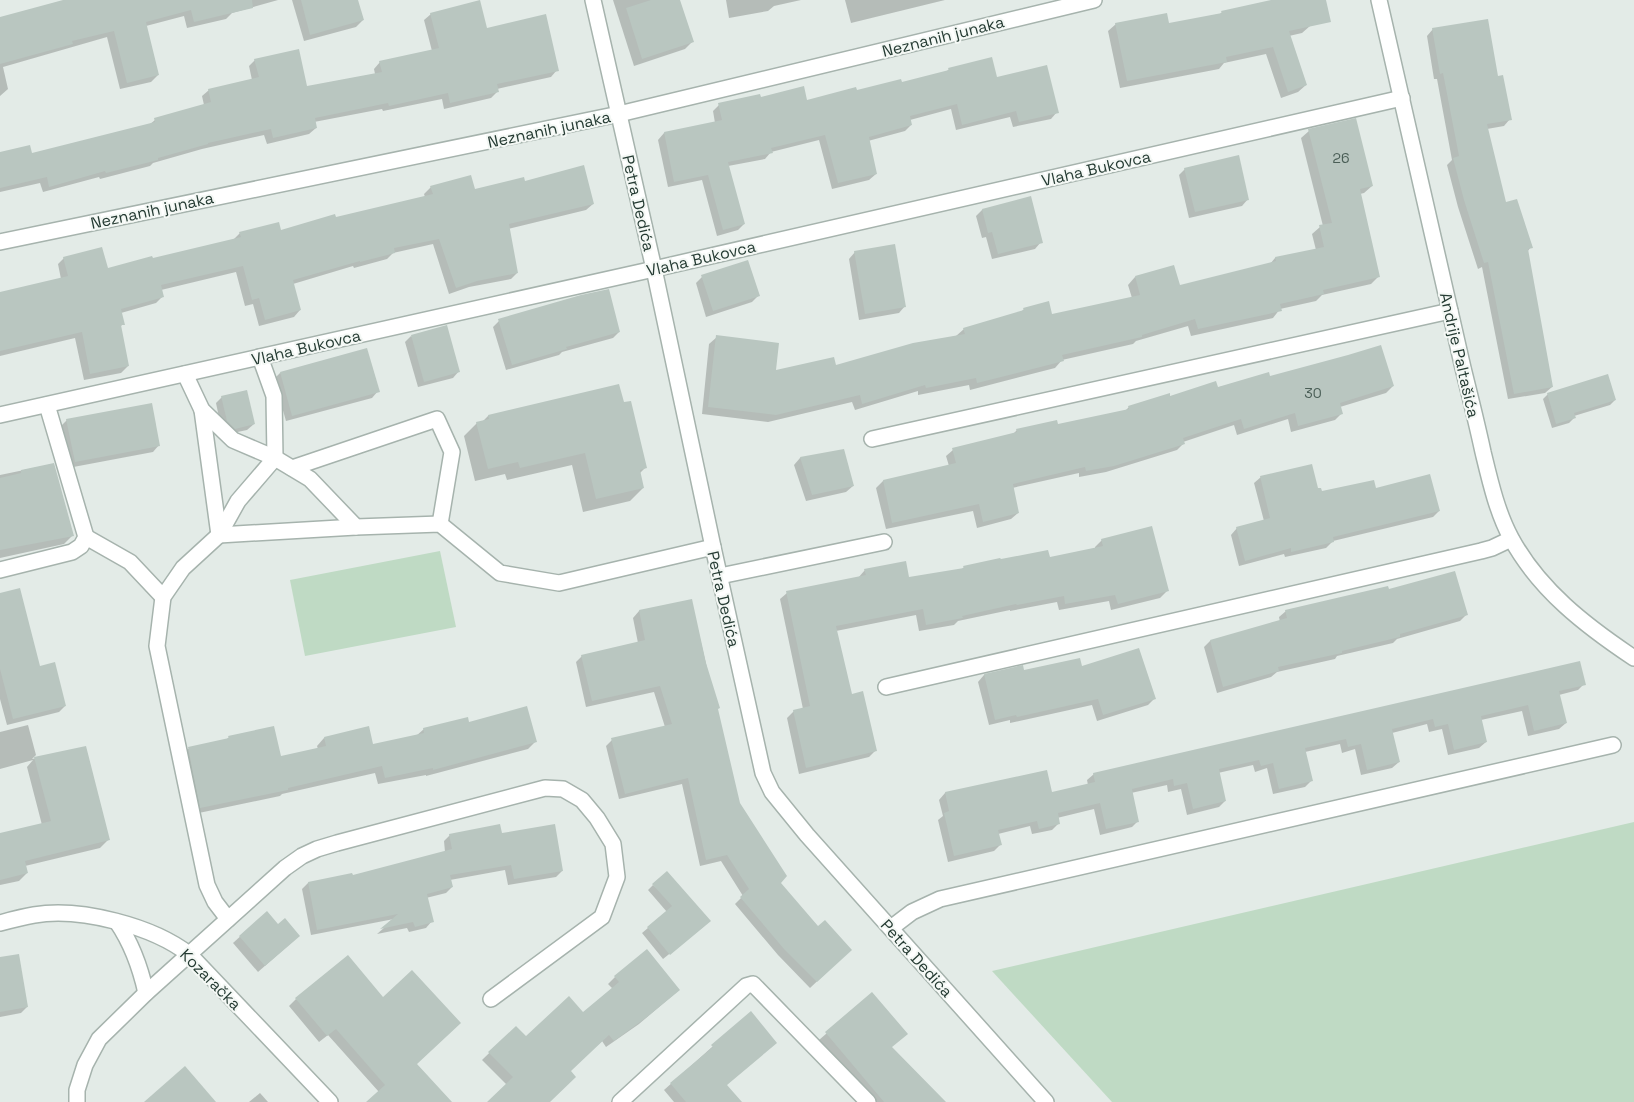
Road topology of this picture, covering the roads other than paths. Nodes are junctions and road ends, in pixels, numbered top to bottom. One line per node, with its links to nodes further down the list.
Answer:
1 (593, 0): 5 (street, Petra Dedića)
2 (1094, 0): 5 (street, Neznanih junaka)
3 (1379, 0): 4 (street, Andrije Paltašića)
4 (1402, 98): 7 (street, Vlaha Bukovca); 8 (street, Andrije Paltašića)
5 (619, 114): 6 (street, Neznanih junaka); 7 (street, Petra Dedića)
6 (0, 242)
7 (654, 269): 9 (street, Vlaha Bukovca); 23 (street, Petra Dedića)
8 (1450, 311): 14 (street); 21 (street, Andrije Paltašića)
9 (260, 357): 10 (street, Vlaha Bukovca); 15 (street)
10 (185, 374): 11 (street, Vlaha Bukovca); 12 (street)
11 (47, 405): 13 (street, Vlaha Bukovca); 20 (street)
12 (202, 410): 15 (street); 19 (street)
13 (0, 415)
14 (872, 439)
15 (275, 458): 16 (street); 19 (street)
16 (292, 468): 17 (street); 18 (street)
17 (440, 524): 18 (street); 23 (street)
18 (356, 528): 19 (street)
19 (219, 535): 26 (street)
20 (86, 536): 24 (street); 26 (street)
21 (1511, 538): 27 (street, Andrije Paltašića); 28 (street)
22 (884, 542): 25 (street)
23 (713, 548): 25 (street, Petra Dedića)
24 (0, 570)
25 (720, 576): 33 (street, Petra Dedića)
26 (163, 597): 30 (street)
27 (1634, 658)
28 (886, 687)
29 (1613, 745): 33 (street)
30 (228, 919): 34 (street); 36 (street)
31 (117, 922): 32 (street, Kozaračka); 34 (street, Kozaračka); 35 (street)
32 (0, 923)
33 (891, 928): 41 (street, Petra Dedića)
34 (190, 955): 35 (street); 38 (street, Kozaračka)
35 (146, 993): 37 (street)
36 (491, 1000)
37 (77, 1102)
38 (330, 1102)
39 (620, 1102): 40 (street)
40 (868, 1102)
41 (1046, 1102)

